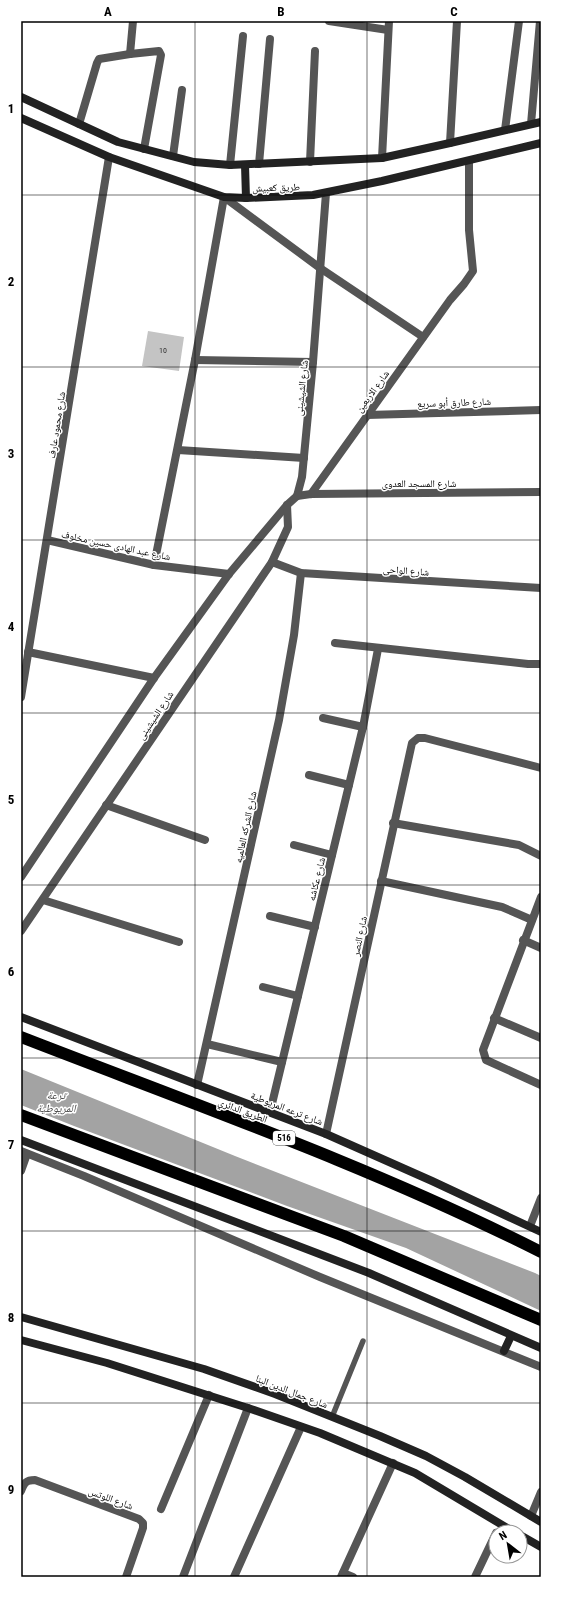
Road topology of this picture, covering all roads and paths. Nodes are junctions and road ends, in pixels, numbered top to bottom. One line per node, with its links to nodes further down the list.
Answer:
1 (133, 21): 12 (street)
2 (328, 21): 7 (street)
3 (389, 21): 8 (street)
4 (457, 21): 21 (street)
5 (519, 21): 19 (street)
6 (540, 21): 18 (street)
7 (351, 23): 8 (street)
8 (388, 30): 25 (street)
9 (243, 36): 29 (street)
10 (270, 39): 28 (street)
11 (315, 51): 27 (street)
12 (130, 54): 17 (street); 22 (street)
13 (182, 90): 24 (street)
14 (21, 97): 17 (main road)
15 (21, 118): 23 (main road, طريق كعبيش)
16 (541, 122): 18 (main road)
17 (79, 124): 22 (main road)
18 (531, 124): 19 (main road)
19 (505, 130): 21 (main road)
20 (541, 143): 26 (main road, طريق كعبيش)
21 (450, 144): 25 (main road)
22 (144, 149): 24 (main road)
23 (108, 156): 32 (main road, طريق كعبيش); 46 (street, شارع محمود عارف)
24 (173, 156): 29 (main road)
25 (382, 158): 27 (main road)
26 (469, 161): 31 (main road, طريق كعبيش); 35 (street, شارع الاربعين)
27 (310, 162): 28 (main road)
28 (259, 164): 30 (main road)
29 (230, 165): 30 (main road)
30 (245, 165): 33 (main road)
31 (326, 192): 33 (main road, طريق كعبيش); 34 (street, شارع الشيشينى)
32 (224, 197): 33 (main road, طريق كعبيش); 34 (street); 36 (street)
33 (246, 198)
34 (320, 268): 35 (street); 37 (street, شارع الشيشينى)
35 (423, 337): 39 (street, شارع الاربعين)
36 (195, 360): 37 (street); 40 (street)
37 (313, 362): 41 (street, شارع الشيشينى)
38 (541, 410): 39 (street, شارع طارق أبو سريع)
39 (367, 415): 43 (street, شارع الاربعين)
40 (178, 450): 41 (street); 48 (street)
41 (304, 458): 44 (street, شارع الشيشينى)
42 (541, 492): 43 (street, شارع المسجد العدوى)
43 (311, 494): 44 (street, شارع المسجد العدوى)
44 (297, 496): 45 (street)
45 (287, 505): 47 (street, شارع الشيشينى); 50 (street)
46 (47, 540): 48 (street, شارع عبد الهادى حسين مخلوف); 54 (street, شارع محمود عارف)
47 (272, 562): 49 (street, شارع الواحى); 63 (street, شارع الشيشينى)
48 (154, 565): 50 (street, شارع عبد الهادى حسين مخلوف)
49 (301, 573): 51 (street, شارع الواحى); 86 (street, شارع الشركه العالميه)
50 (229, 574): 56 (street)
51 (541, 588)
52 (335, 643): 53 (street)
53 (378, 649): 55 (street); 59 (street, شارع عكاشه)
54 (28, 652): 56 (street); 57 (street, شارع محمود عارف)
55 (541, 664)
56 (154, 678): 69 (street)
57 (21, 697)
58 (324, 718): 59 (street)
59 (363, 728): 62 (street, شارع عكاشه)
60 (541, 768): 64 (street, شارع النصر)
61 (309, 775): 62 (street)
62 (349, 785): 67 (street, شارع عكاشه)
63 (106, 805): 65 (street); 72 (street, شارع الشيشينى)
64 (393, 823): 68 (street); 70 (street, شارع النصر)
65 (205, 840)
66 (294, 845): 67 (street)
67 (332, 855): 75 (street, شارع عكاشه)
68 (541, 856)
69 (21, 877)
70 (381, 881): 74 (street); 92 (street, شارع النصر)
71 (541, 897): 74 (street)
72 (43, 900): 76 (street, شارع الشيشينى); 78 (street)
73 (270, 916): 75 (street)
74 (532, 920): 77 (street)
75 (315, 927): 81 (street, شارع عكاشه)
76 (21, 931)
77 (524, 940): 79 (street); 83 (street)
78 (179, 942)
79 (541, 948)
80 (263, 987): 81 (street)
81 (298, 996): 87 (street, شارع عكاشه)
82 (21, 1017): 88 (main road, شارع ترعه المريوطية)
83 (494, 1018): 85 (street); 89 (street)
84 (21, 1038): 99 (highway, الطريق الدائري / 516)
85 (541, 1038)
86 (207, 1044): 87 (street); 88 (street, شارع الشركه العالميه)
87 (282, 1062): 90 (street, شارع عكاشه)
88 (197, 1084): 90 (main road, شارع ترعه المريوطية)
89 (541, 1085)
90 (270, 1112): 92 (main road, شارع ترعه المريوطية)
91 (21, 1115): 101 (highway)
92 (326, 1134): 97 (main road, شارع ترعه المريوطية)
93 (21, 1140): 102 (main road)
94 (24, 1152): 95 (street); 106 (street)
95 (21, 1171)
96 (541, 1198): 97 (street)
97 (530, 1226): 98 (main road, شارع ترعه المريوطية)
98 (541, 1232)
99 (541, 1252)
100 (21, 1317): 110 (main road, شارع جمال الدين البنا)
101 (541, 1320)
102 (511, 1336): 105 (main road); 106 (main road)
103 (21, 1340): 108 (main road)
104 (362, 1341): 110 (lane)
105 (541, 1348)
106 (504, 1351): 107 (street)
107 (541, 1367)
108 (209, 1395): 109 (main road); 115 (street)
109 (248, 1408): 111 (main road); 124 (street)
110 (332, 1417): 116 (main road, شارع جمال الدين البنا)
111 (300, 1427): 112 (main road); 125 (street)
112 (393, 1463): 118 (main road); 122 (street)
113 (21, 1490): 123 (street, شارع اللوتس)
114 (541, 1492): 116 (street)
115 (161, 1509)
116 (531, 1516): 117 (main road, شارع جمال الدين البنا)
117 (541, 1522)
118 (500, 1524)
119 (528, 1540): 120 (main road)
120 (541, 1547)
121 (488, 1549): 127 (street)
122 (342, 1575): 126 (street)
123 (126, 1577)
124 (182, 1577)
125 (234, 1577)
126 (352, 1577)
127 (475, 1577)

